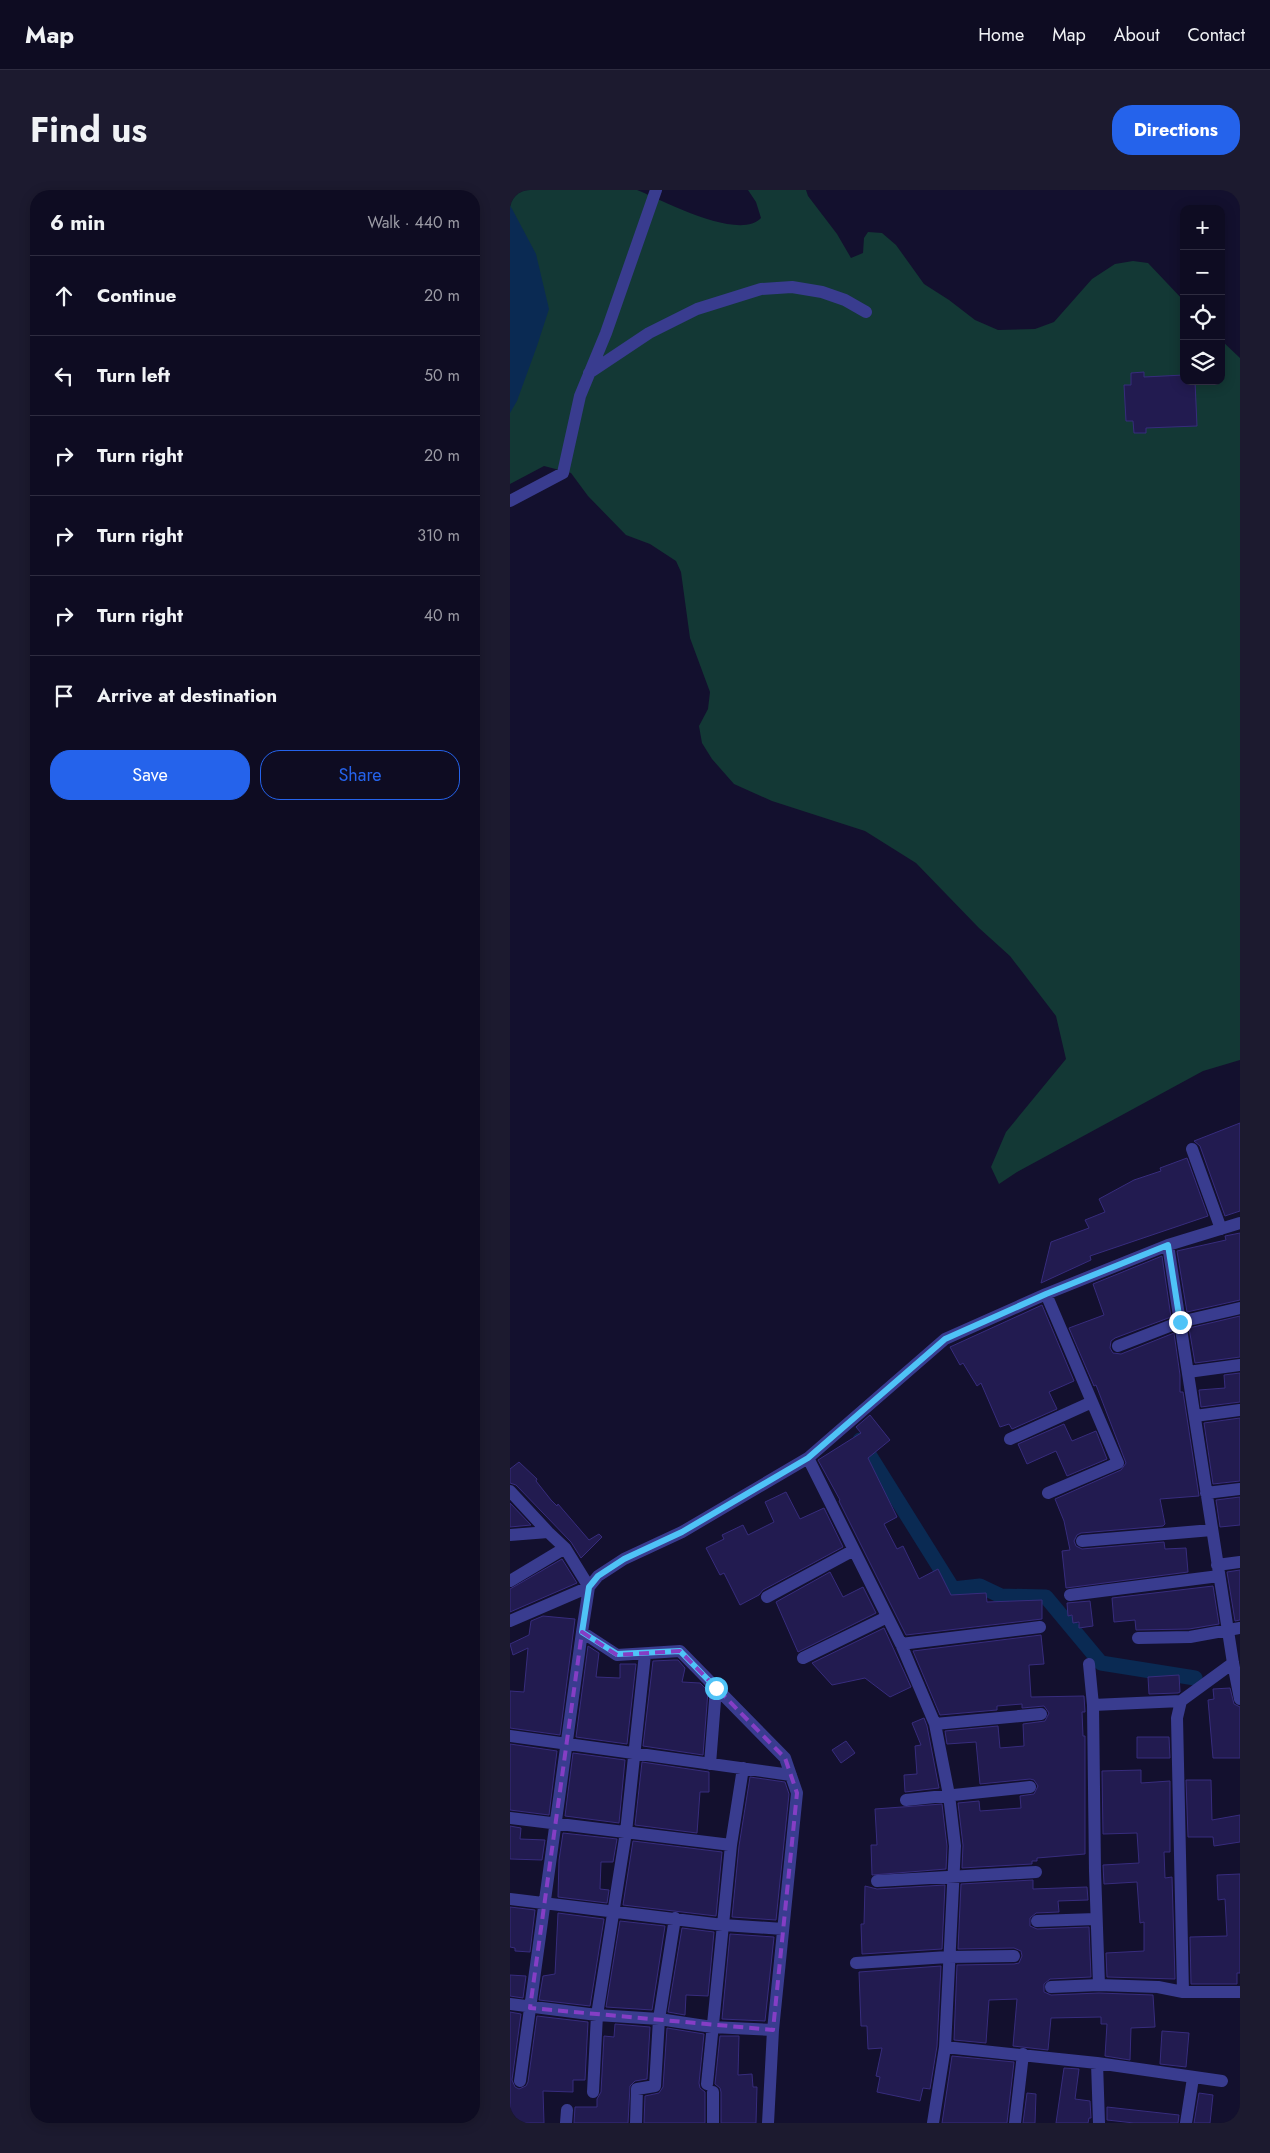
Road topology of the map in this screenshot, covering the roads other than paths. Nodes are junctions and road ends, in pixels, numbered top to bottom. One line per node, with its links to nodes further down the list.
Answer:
1 (656, 190): 3 (street)
2 (866, 312): 3 (street)
3 (589, 374): 4 (street)
4 (510, 501)
5 (1192, 1149): 7 (street)
6 (1240, 1223): 7 (street)
7 (1221, 1229): 8 (street)
8 (1168, 1245): 9 (street); 11 (street)
9 (1046, 1294): 15 (street); 19 (street)
10 (1240, 1308): 11 (street)
11 (1180, 1322): 12 (street); 14 (street)
12 (1118, 1346)
13 (1240, 1365): 14 (street)
14 (1188, 1372): 17 (street)
15 (1092, 1402): 18 (street); 22 (street)
16 (1240, 1410): 17 (street)
17 (1195, 1416): 23 (street)
18 (1010, 1439)
19 (808, 1458): 29 (street); 33 (street)
20 (1240, 1489): 23 (street)
21 (510, 1491): 25 (street)
22 (1048, 1493)
23 (1206, 1493): 24 (street)
24 (1212, 1530): 27 (street); 31 (street)
25 (548, 1532): 26 (street); 28 (street)
26 (510, 1535)
27 (1082, 1541)
28 (565, 1548): 32 (street); 33 (street)
29 (854, 1550): 35 (street); 36 (street)
30 (1240, 1562): 31 (street)
31 (1218, 1570): 34 (street); 39 (street)
32 (510, 1581)
33 (589, 1587): 37 (street); 40 (street)
34 (1070, 1595)
35 (766, 1597)
36 (887, 1617): 42 (street); 44 (street)
37 (510, 1621)
38 (1040, 1627): 42 (street)
39 (1234, 1629): 41 (street); 45 (street)
40 (582, 1632): 43 (street); 54 (street)
41 (1138, 1638)
42 (901, 1644): 52 (street)
43 (645, 1654): 47 (street); 55 (street)
44 (803, 1658)
45 (1233, 1663): 48 (street); 49 (street)
46 (1089, 1664): 50 (street)
47 (716, 1688): 56 (street); 58 (street)
48 (1240, 1699)
49 (1181, 1701): 50 (street); 82 (street)
50 (1093, 1705): 73 (street)
51 (1041, 1714): 52 (street)
52 (935, 1724): 60 (street)
53 (510, 1736): 54 (street)
54 (566, 1744): 55 (street); 63 (street)
55 (636, 1754): 56 (street); 64 (street)
56 (710, 1764): 57 (street)
57 (743, 1768): 58 (street); 65 (street)
58 (791, 1775): 76 (street)
59 (1030, 1787): 60 (street)
60 (949, 1795): 61 (street); 67 (street)
61 (906, 1800)
62 (510, 1818): 63 (street)
63 (556, 1824): 64 (street); 70 (street)
64 (626, 1832): 65 (street); 71 (street)
65 (731, 1845): 75 (street)
66 (1036, 1872): 67 (street)
67 (953, 1878): 68 (street); 78 (street)
68 (877, 1881)
69 (510, 1899): 70 (street)
70 (545, 1902): 71 (street); 85 (street)
71 (614, 1910): 72 (street); 86 (street)
72 (675, 1918): 75 (street); 87 (street)
73 (1096, 1919): 74 (street); 80 (street)
74 (1037, 1921)
75 (723, 1924): 76 (street); 88 (street)
76 (783, 1929): 89 (street)
77 (1014, 1956): 78 (street)
78 (948, 1957): 79 (street); 90 (street)
79 (856, 1963)
80 (1099, 1985): 81 (street); 82 (street)
81 (1051, 1987)
82 (1183, 1992): 83 (street)
83 (1240, 1992)
84 (510, 2004): 85 (street)
85 (530, 2008): 86 (street); 95 (street)
86 (597, 2015): 87 (street); 96 (street)
87 (659, 2019): 88 (street); 97 (street)
88 (712, 2026): 89 (street); 98 (street)
89 (773, 2030): 99 (street)
90 (945, 2047): 91 (street); 100 (street)
91 (1023, 2054): 92 (street); 101 (street)
92 (1097, 2063): 93 (street); 102 (street)
93 (1193, 2078): 94 (street); 103 (street)
94 (1222, 2081)
95 (520, 2082)
96 (593, 2092)
97 (636, 2123)
98 (713, 2123)
99 (768, 2123)
100 (933, 2123)
101 (1015, 2123)
102 (1099, 2123)
103 (1186, 2123)

